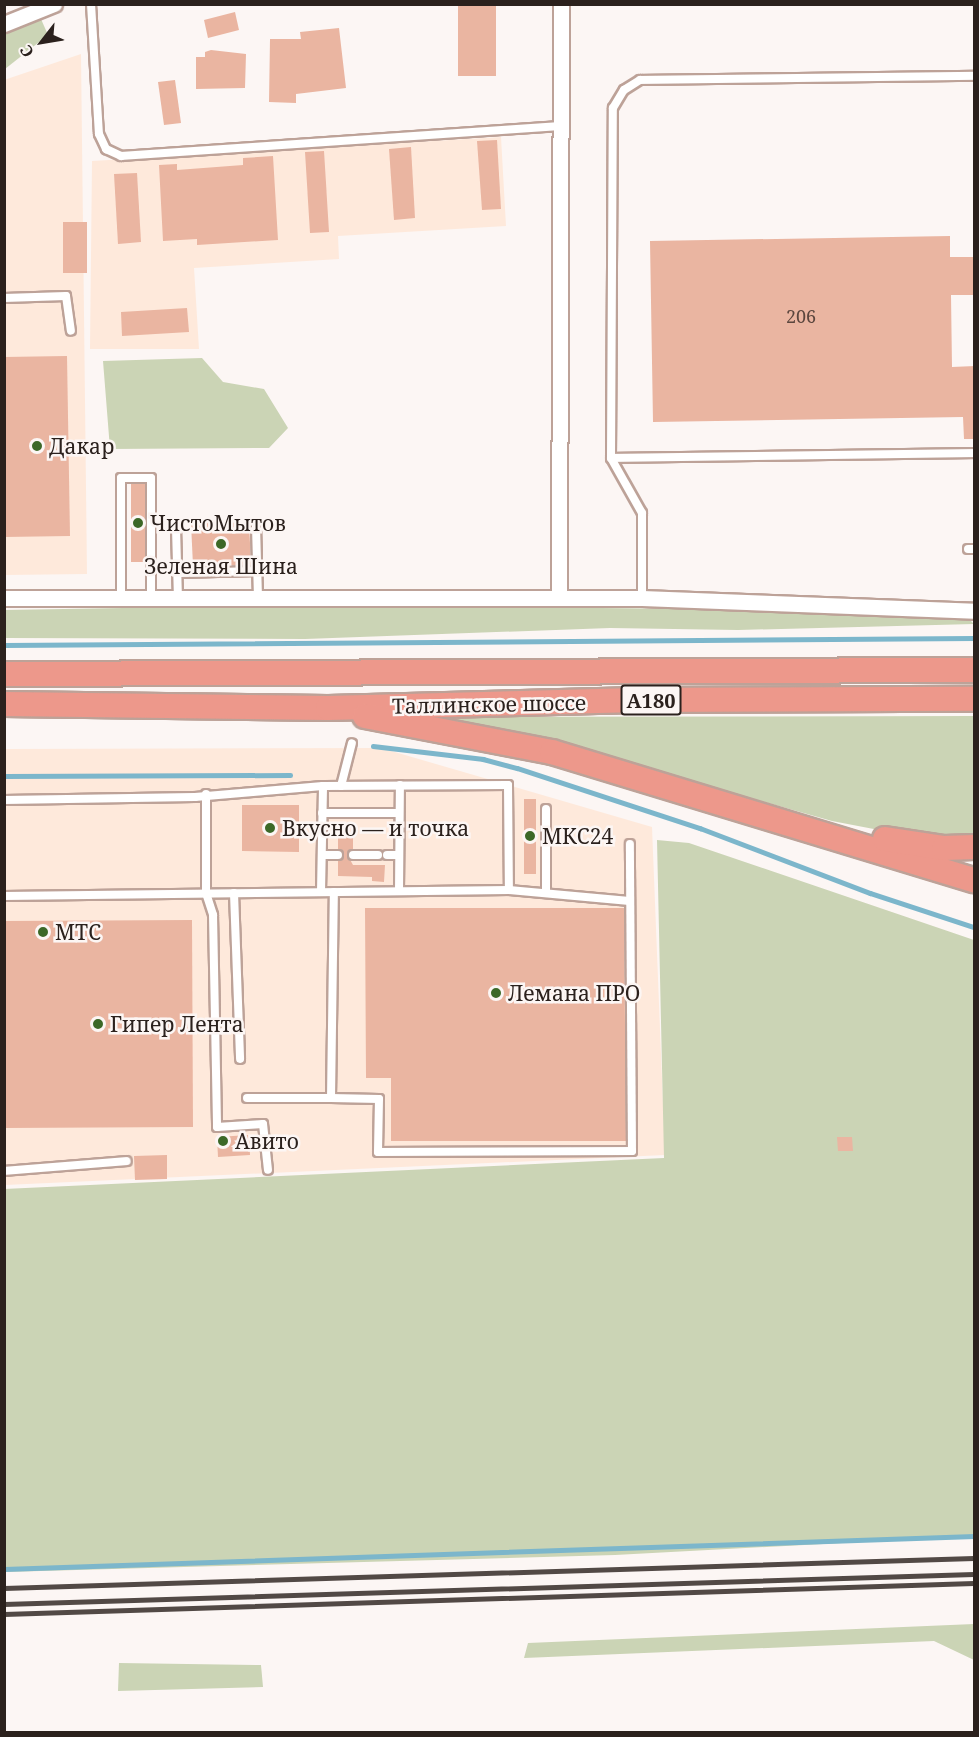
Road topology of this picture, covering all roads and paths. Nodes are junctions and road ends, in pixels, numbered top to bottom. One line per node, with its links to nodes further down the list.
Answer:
1 (54, 4): 4 (street)
2 (91, 4): 6 (lane)
3 (561, 4): 6 (street)
4 (4, 24)
5 (975, 76): 10 (lane)
6 (560, 126): 20 (street)
7 (4, 297): 8 (lane)
8 (71, 331)
9 (975, 453): 10 (lane)
10 (611, 458): 21 (lane)
11 (256, 526): 13 (lane)
12 (176, 528): 14 (lane)
13 (258, 571): 14 (lane); 19 (lane)
14 (178, 573): 18 (lane)
15 (4, 598): 16 (street)
16 (121, 598): 17 (street); 17 (lane)
17 (151, 598): 18 (street)
18 (178, 598): 19 (street)
19 (258, 598): 20 (street)
20 (560, 598): 21 (street)
21 (642, 598): 22 (street)
22 (975, 611)
23 (970, 669): 24 (main road, Таллинское шоссе)
24 (4, 674)
25 (975, 699): 27 (main road, Таллинское шоссе / A180)
26 (4, 704): 27 (main road, Таллинское шоссе)
27 (328, 708): 35 (main road)
28 (352, 743): 31 (lane)
29 (400, 785): 31 (lane); 37 (lane); 45 (lane)
30 (323, 786): 31 (lane); 32 (lane); 36 (lane)
31 (341, 786)
32 (206, 794): 33 (lane); 51 (lane)
33 (4, 800)
34 (546, 809): 47 (lane)
35 (750, 810): 39 (main road); 44 (main road)
36 (322, 813): 37 (lane); 40 (lane)
37 (399, 813): 43 (lane)
38 (630, 844): 53 (lane)
39 (975, 847)
40 (322, 855): 41 (lane); 49 (lane)
41 (338, 855)
42 (353, 855): 43 (lane)
43 (399, 855): 46 (lane)
44 (975, 880)
45 (509, 890): 46 (lane); 47 (lane)
46 (399, 891): 50 (lane)
47 (546, 891): 53 (lane)
48 (234, 892): 49 (lane); 51 (lane); 54 (lane)
49 (321, 892): 50 (lane)
50 (334, 892): 56 (lane)
51 (206, 893): 52 (lane); 58 (lane)
52 (4, 896)
53 (630, 901): 56 (lane)
54 (240, 1059)
55 (247, 1098): 56 (lane)
56 (331, 1098)
57 (127, 1161): 59 (lane)
58 (268, 1170)
59 (4, 1171)

